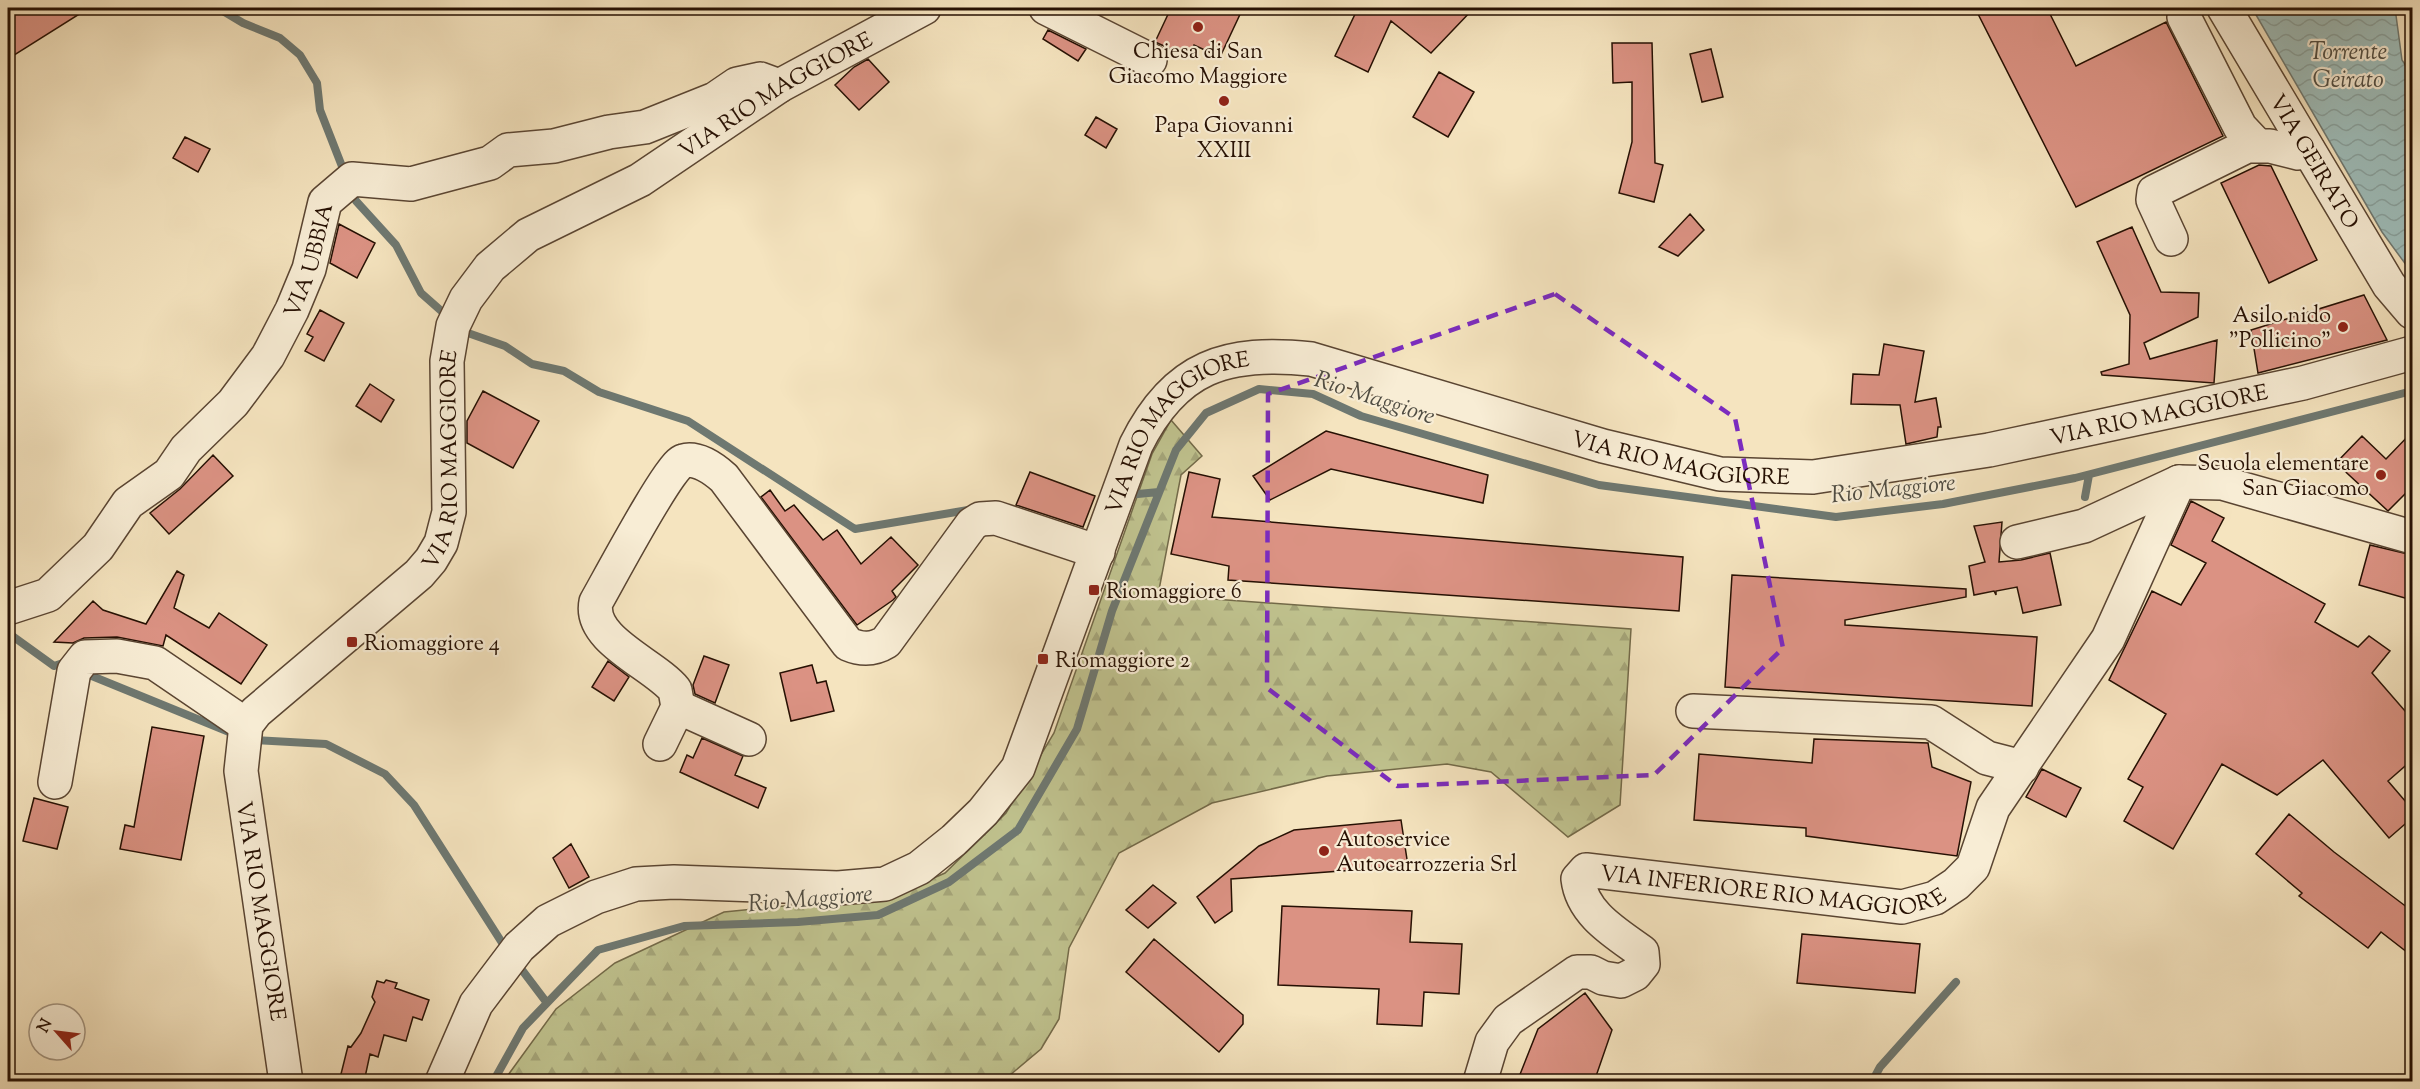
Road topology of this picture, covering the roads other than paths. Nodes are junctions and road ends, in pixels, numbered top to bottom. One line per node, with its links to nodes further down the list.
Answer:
1 (924, 8): 6 (street, VIA RIO MAGGIORE)
2 (1046, 8): 5 (street)
3 (2224, 8): 8 (street, VIA GEIRATO)
4 (2184, 17): 7 (street)
5 (1150, 60)
6 (779, 86): 16 (street, VIA UBBIA); 21 (street, VIA RIO MAGGIORE)
7 (2257, 145): 8 (street); 9 (street)
8 (2308, 150): 10 (street, VIA GEIRATO)
9 (2171, 239)
10 (2412, 312)
11 (2412, 353): 15 (street, VIA RIO MAGGIORE)
12 (2179, 482): 13 (street); 14 (street); 24 (street, VIA INFERIORE RIO MAGGIORE)
13 (2412, 537)
14 (2017, 542)
15 (1098, 552): 19 (street, VIA RIO MAGGIORE); 27 (street, VIA RIO MAGGIORE)
16 (8, 608)
17 (181, 681): 18 (street); 21 (street); 25 (street)
18 (226, 688)
19 (678, 707): 22 (street); 23 (street)
20 (1693, 711): 24 (street)
21 (246, 726): 26 (street, VIA RIO MAGGIORE)
22 (749, 739)
23 (660, 744)
24 (2022, 767): 28 (street, VIA INFERIORE RIO MAGGIORE)
25 (55, 782)
26 (286, 1082)
27 (442, 1082)
28 (1480, 1082)

